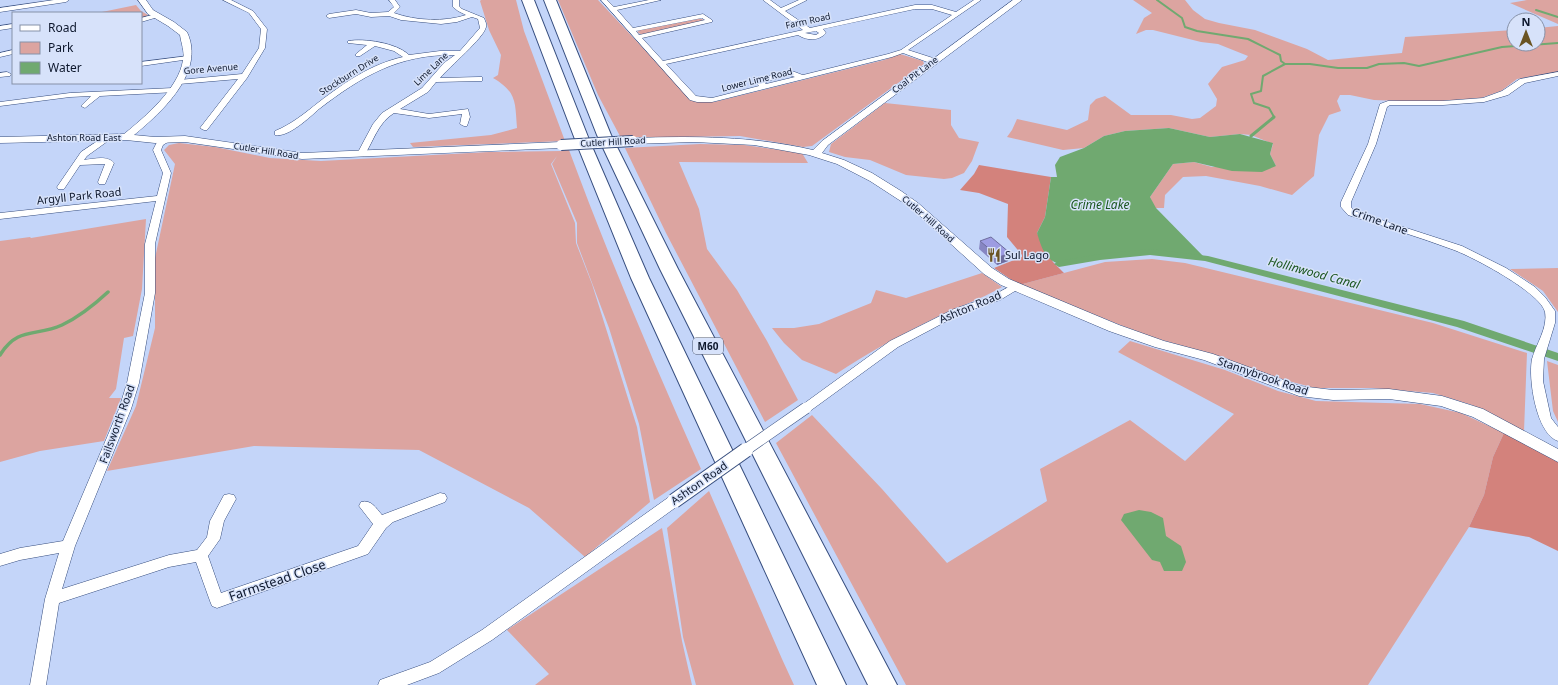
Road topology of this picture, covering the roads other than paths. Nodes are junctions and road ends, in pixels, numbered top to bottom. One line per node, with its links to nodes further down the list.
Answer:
1 (66, 0): 13 (street)
2 (142, 0): 20 (street)
3 (226, 0): 43 (street)
4 (392, 0): 17 (street)
5 (456, 0): 18 (street)
6 (528, 0): 79 (highway, M60)
7 (550, 0): 80 (highway, M60)
8 (658, 0): 14 (street, Lower Lime Road)
9 (766, 0): 16 (street)
10 (804, 0): 16 (street)
11 (978, 0): 19 (street, Lower Lime Road)
12 (1018, 0): 39 (street, Coal Pit Lane)
13 (45, 2): 15 (street)
14 (609, 3): 26 (street, Lower Lime Road)
15 (0, 10)
16 (780, 11): 27 (street)
17 (390, 14): 18 (street); 21 (street)
18 (472, 14): 34 (street, Lime Lane)
19 (957, 14): 25 (street, Farm Road); 32 (street, Lower Lime Road)
20 (156, 16): 22 (street); 38 (street)
21 (329, 16)
22 (142, 20)
23 (12, 26): 24 (street)
24 (0, 28)
25 (817, 28): 27 (street, Farm Road); 28 (street)
26 (632, 30): 29 (street, Lower Lime Road); 29 (street)
27 (808, 30): 28 (street, Farm Road)
28 (798, 32): 40 (street, Farm Road)
29 (639, 37): 40 (street, Lower Lime Road)
30 (350, 42): 31 (street)
31 (372, 45): 35 (street); 37 (street)
32 (903, 50): 39 (street); 40 (street, Lower Lime Road)
33 (12, 52): 36 (street)
34 (462, 53): 37 (street, Stockburn Drive); 45 (street, Lime Lane)
35 (358, 54)
36 (0, 55)
37 (407, 57): 54 (street, Stockburn Drive)
38 (188, 58): 41 (street); 46 (street)
39 (933, 61): 60 (street, Coal Pit Lane)
40 (663, 63)
41 (142, 64)
42 (1558, 74): 67 (street, Crime Lane)
43 (244, 76): 46 (street, Gore Avenue); 53 (street)
44 (479, 79): 45 (street)
45 (434, 80): 51 (street, Lime Lane)
46 (179, 82): 47 (street)
47 (173, 90): 48 (street); 56 (street)
48 (98, 94): 49 (street); 50 (street)
49 (0, 104)
50 (85, 106)
51 (393, 110): 52 (street); 59 (street, Lime Lane)
52 (464, 124)
53 (204, 128)
54 (278, 133)
55 (108, 138): 56 (street, Ashton Road East); 57 (street, Ashton Road East); 61 (street)
56 (126, 138): 58 (street, Ashton Road East)
57 (0, 140)
58 (167, 140): 59 (street, Cutler Hill Road); 64 (street, Failsworth Road)
59 (361, 154): 60 (street, Cutler Hill Road, bridge)
60 (815, 154): 66 (street, Cutler Hill Road)
61 (77, 163): 62 (street); 63 (street)
62 (102, 182)
63 (61, 187)
64 (162, 198): 65 (street, Argyll Park Road); 73 (street, Failsworth Road)
65 (0, 216)
66 (1016, 286): 68 (street, Stannybrook Road); 78 (street, Ashton Road, bridge)
67 (1558, 436)
68 (1558, 456)
69 (440, 498): 72 (street, Farmstead Close)
70 (229, 499): 74 (street)
71 (366, 506): 72 (street)
72 (381, 524): 74 (street, Farmstead Close)
73 (68, 546): 75 (street); 76 (street, Failsworth Road)
74 (201, 555): 76 (street)
75 (0, 560)
76 (52, 599): 77 (street, Failsworth Road)
77 (38, 685)
78 (386, 685)
79 (832, 685)
80 (883, 685)

